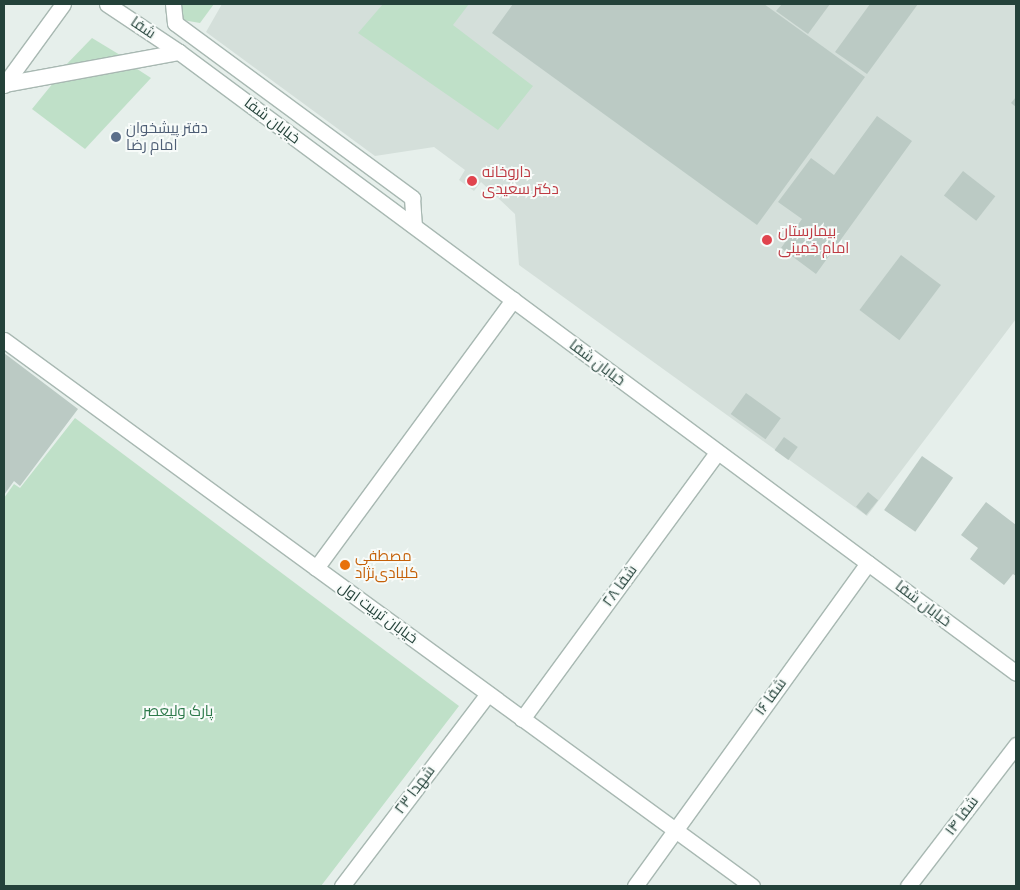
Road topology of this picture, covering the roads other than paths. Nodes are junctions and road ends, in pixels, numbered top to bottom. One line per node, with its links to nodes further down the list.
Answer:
1 (62, 4): 5 (street)
2 (107, 4): 4 (street, شفا)
3 (173, 4): 6 (street)
4 (179, 52): 5 (street); 6 (street, خیابان شفا)
5 (4, 84)
6 (414, 226): 7 (street, خیابان شفا)
7 (513, 300): 9 (street, خیابان شفا); 11 (street)
8 (4, 340): 11 (street, خیابان تربیت اول)
9 (718, 453): 10 (street, خیابان شفا); 14 (street, شفا ۲۸)
10 (868, 563): 12 (street, خیابان شفا); 16 (street, شفا ۱۶)
11 (316, 568): 13 (street, خیابان تربیت اول)
12 (1016, 673)
13 (488, 694): 14 (street, خیابان تربیت اول); 17 (street, شهدا ۲۳)
14 (522, 718): 16 (street, خیابان تربیت اول)
15 (1016, 745): 20 (street, شفا ۱۴)
16 (675, 830): 18 (street, شفا ۱۶); 19 (street, خیابان تربیت اول)
17 (342, 886)
18 (635, 886)
19 (752, 886)
20 (908, 886)

